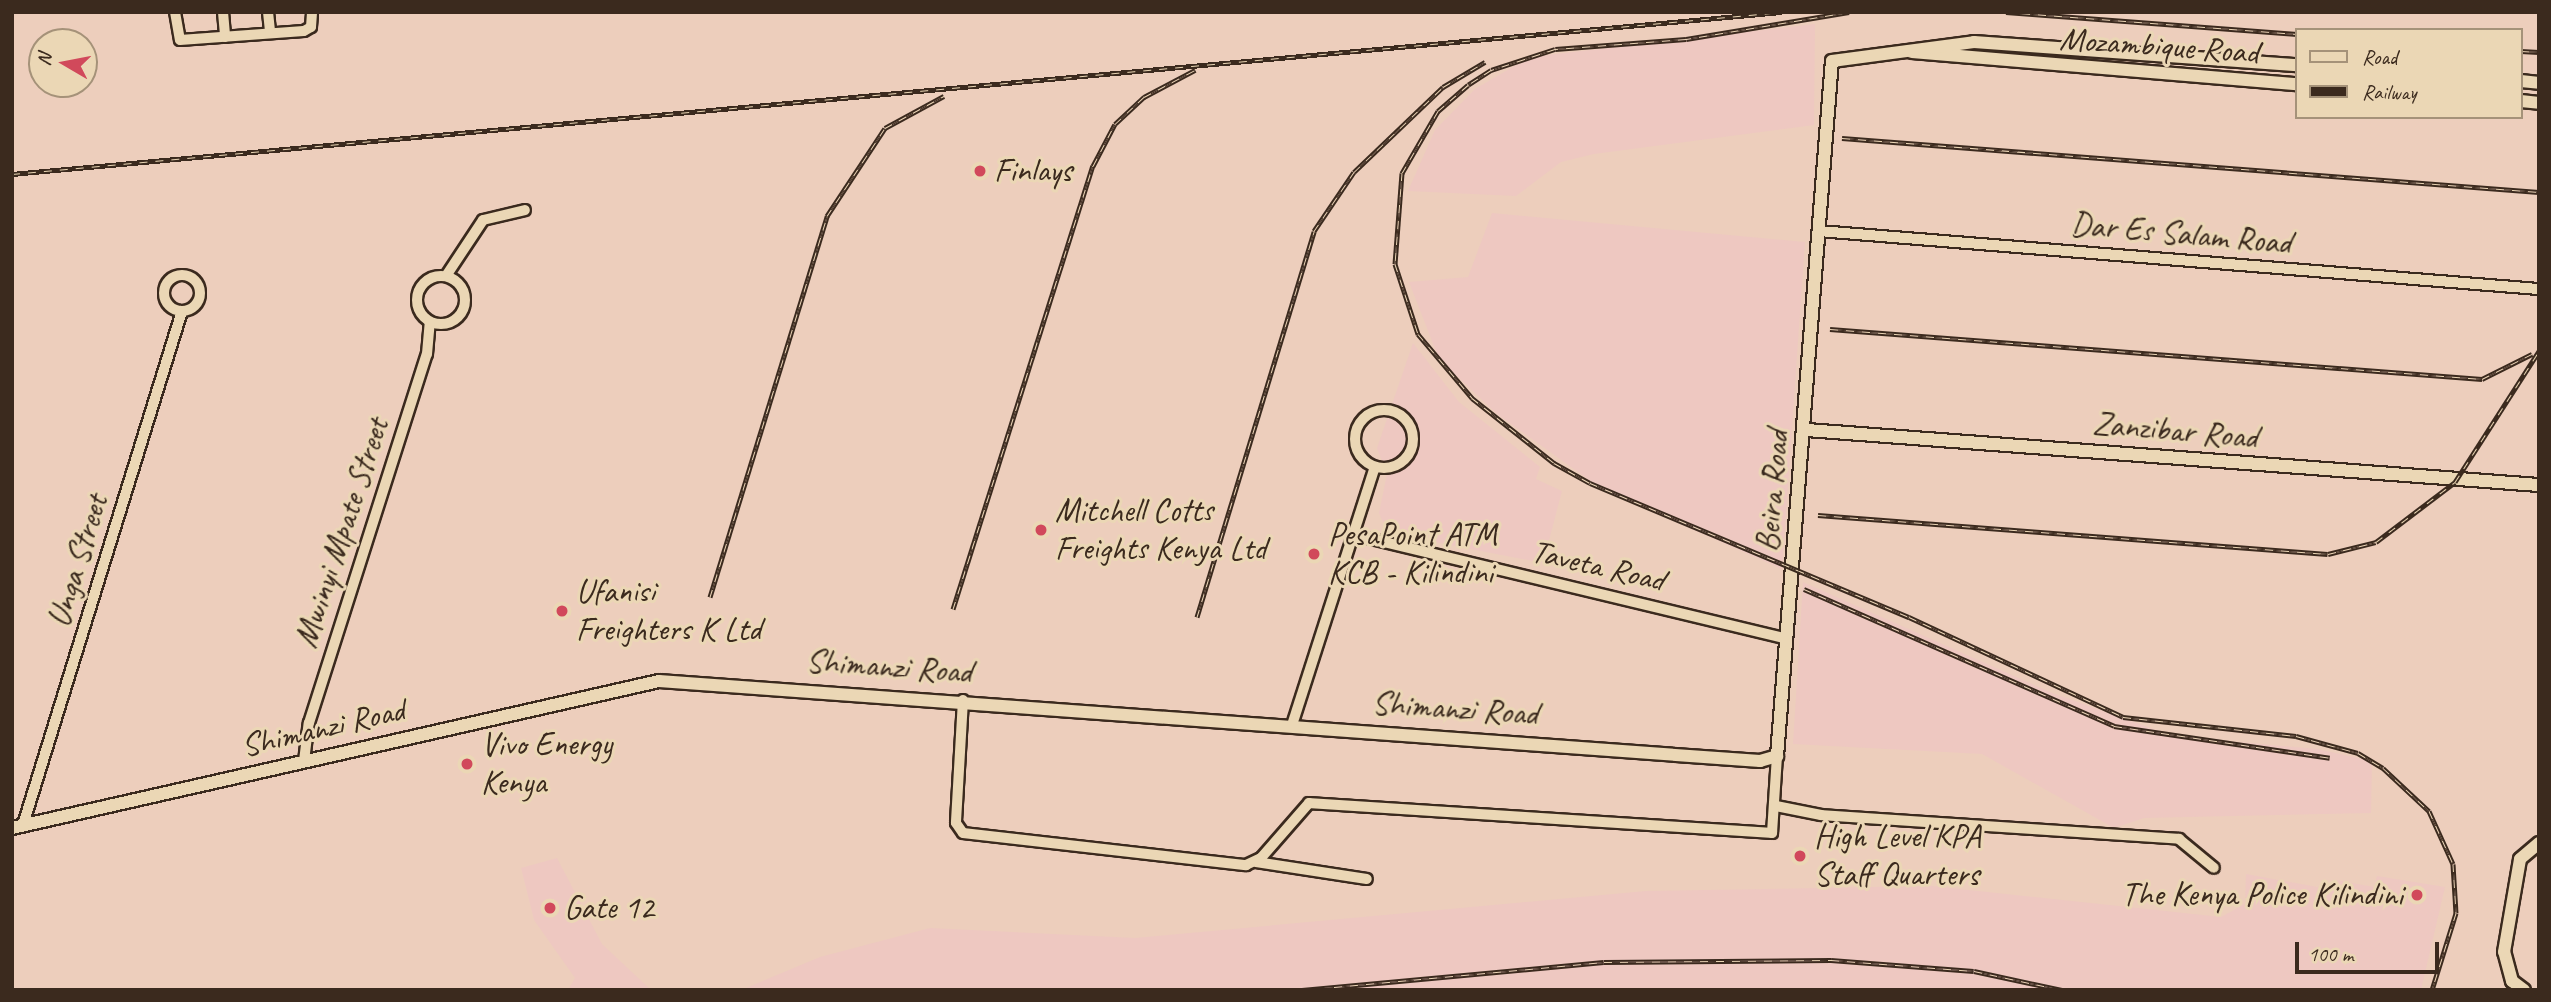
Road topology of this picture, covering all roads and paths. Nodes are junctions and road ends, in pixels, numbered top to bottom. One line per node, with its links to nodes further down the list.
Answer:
1 (175, 12): 6 (street)
2 (223, 12): 6 (street)
3 (268, 12): 5 (street)
4 (312, 12): 5 (street)
5 (270, 32): 6 (street)
6 (225, 37)
7 (1891, 49): 8 (main road, Mozambique Road); 9 (main road, Mozambique Road); 11 (main road, Mozambique Road)
8 (2296, 65)
9 (2296, 84)
10 (526, 209): 12 (street, Mwinyi Mpate Street)
11 (1819, 231): 13 (street, Dar Es Salam Road); 16 (main road, Beira Road)
12 (446, 276): 15 (street, Mwinyi Mpate Street); 15 (street)
13 (2539, 289)
14 (181, 312): 26 (street, Unga Street)
15 (430, 321): 24 (street, Mwinyi Mpate Street)
16 (1807, 430): 18 (main road, Zanzibar Road); 20 (main road, Beira Road)
17 (1375, 467): 17 (street); 19 (street)
18 (2539, 485)
19 (1355, 535): 20 (street, Taveta Road); 22 (street)
20 (1787, 639): 23 (main road, Beira Road)
21 (963, 700): 22 (main road, Shimanzi Road); 24 (main road, Shimanzi Road); 28 (street)
22 (1292, 725): 23 (main road, Shimanzi Road)
23 (1776, 756): 25 (street)
24 (304, 761): 26 (main road, Shimanzi Road)
25 (1776, 806): 28 (street); 29 (street)
26 (18, 827)
27 (2539, 843): 31 (main road)
28 (1256, 863): 30 (street)
29 (2214, 868)
30 (1367, 879)
31 (2524, 990)

